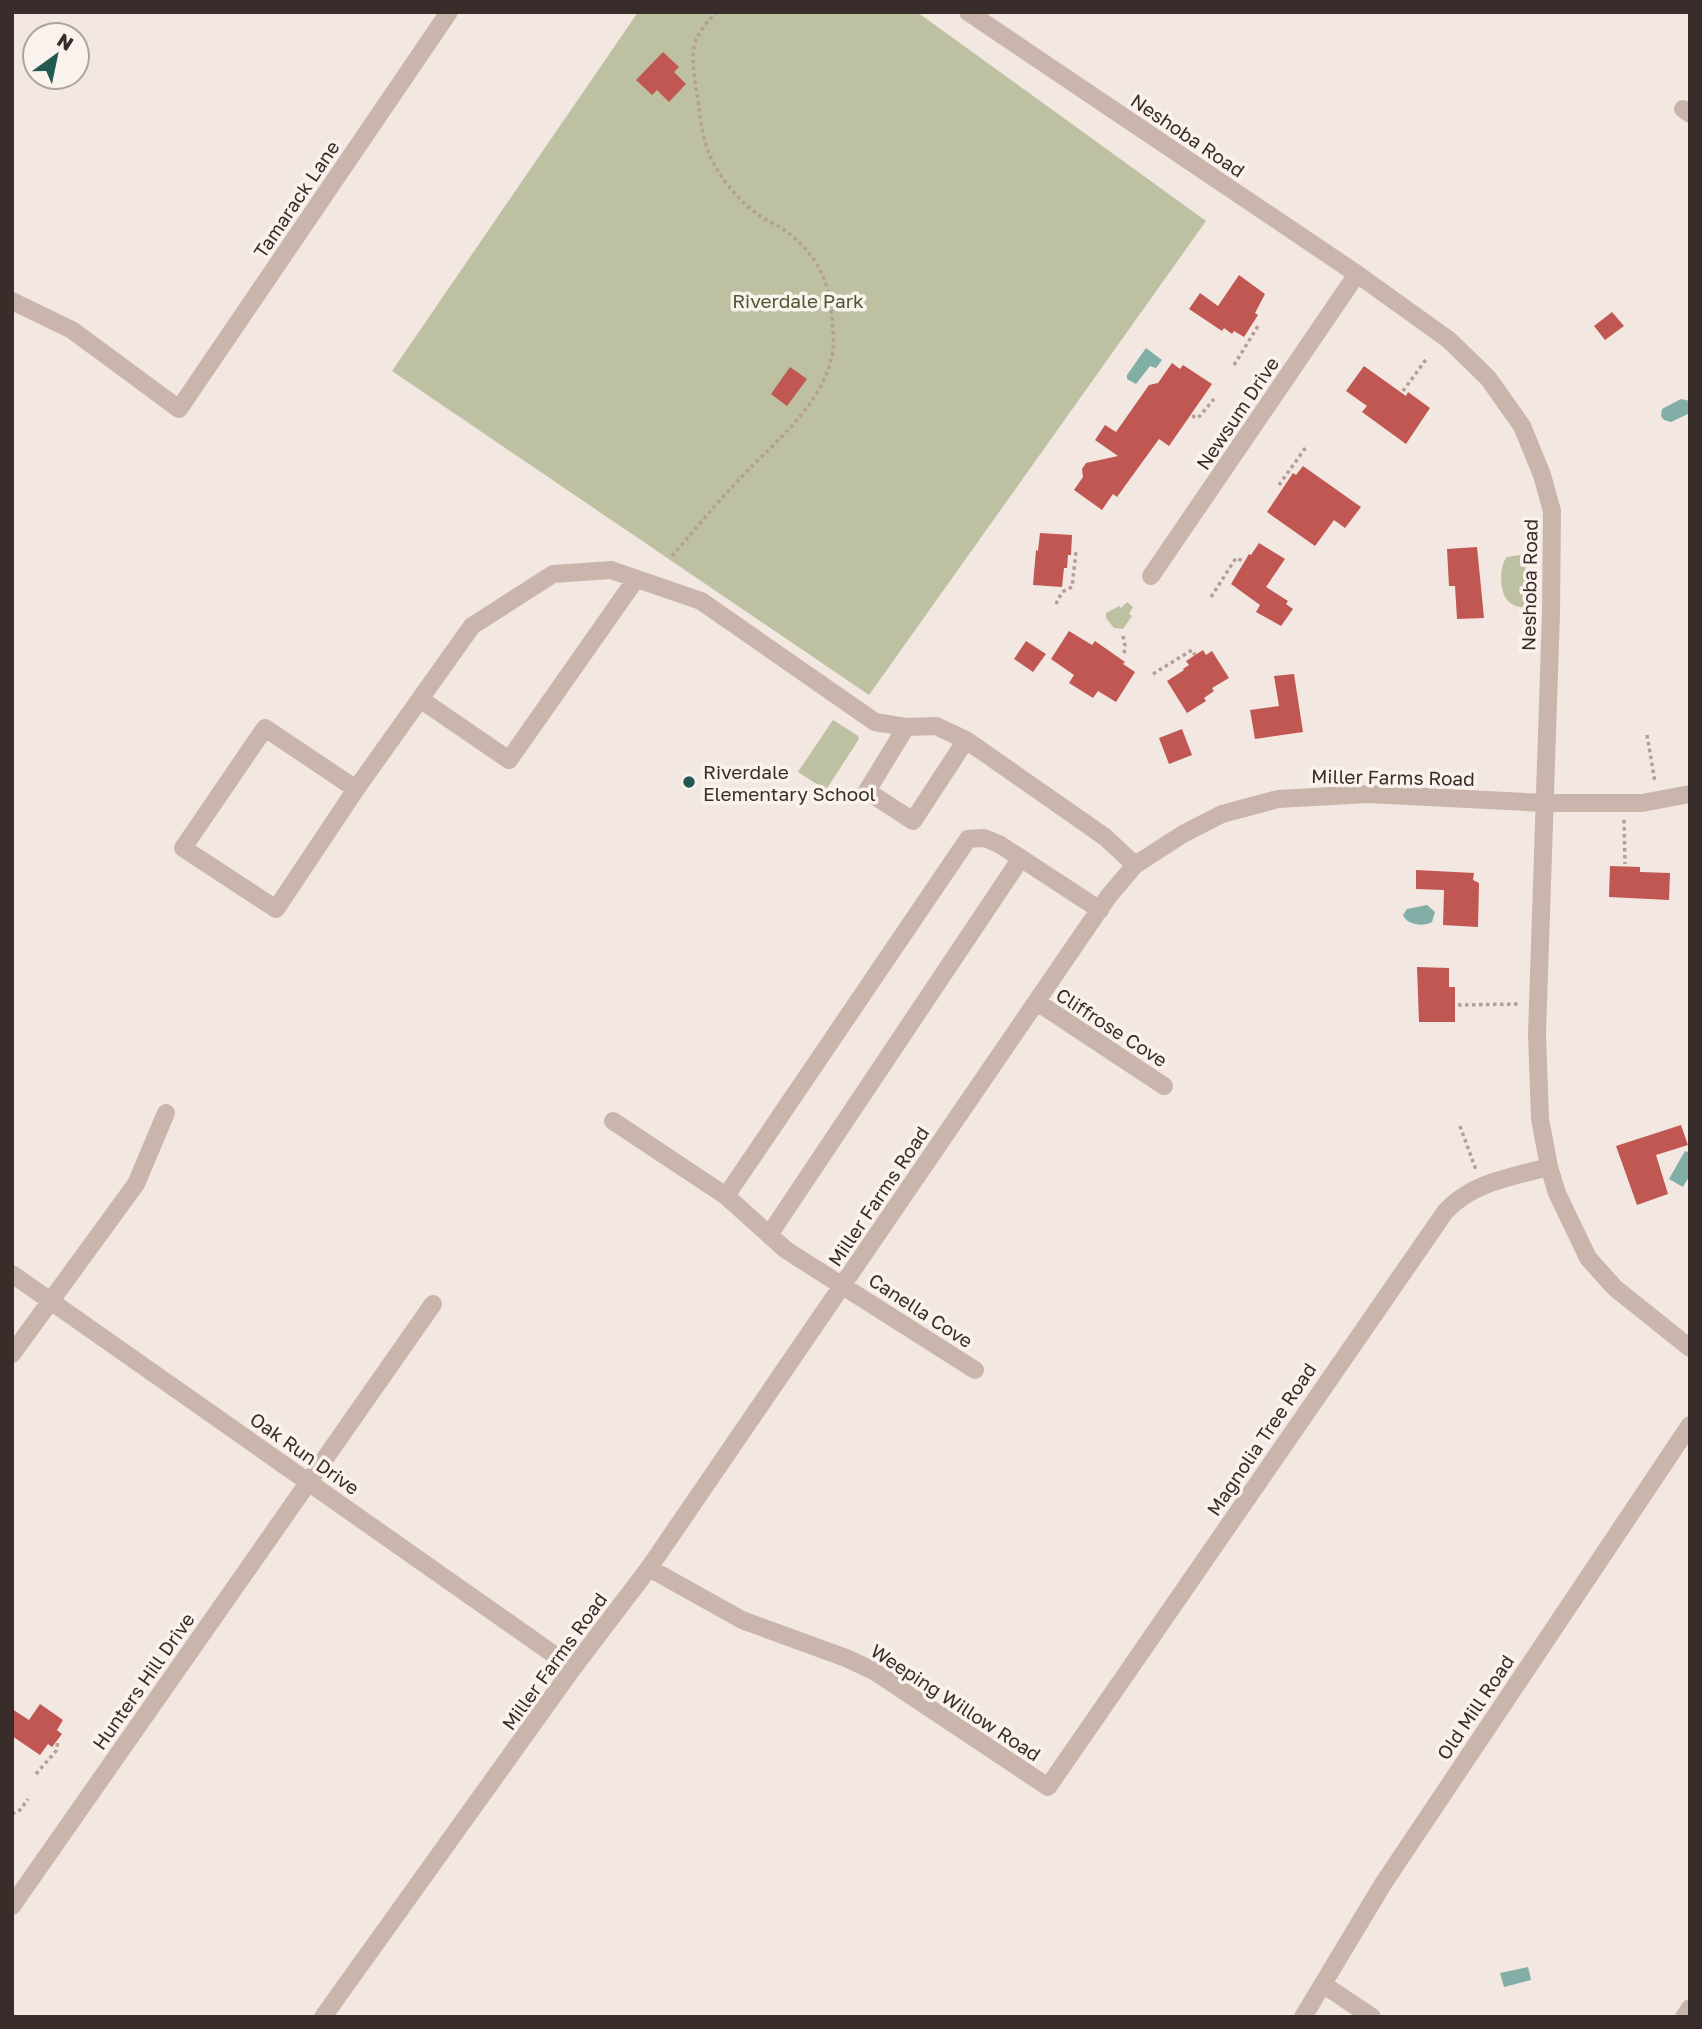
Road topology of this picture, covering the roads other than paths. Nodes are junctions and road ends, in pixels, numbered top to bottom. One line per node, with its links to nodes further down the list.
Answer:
1 (449, 12): 4 (street, Tamarack Lane)
2 (968, 12): 3 (street, Neshoba Road)
3 (1357, 274): 5 (street, Newsum Drive); 12 (street, Neshoba Road)
4 (12, 301)
5 (1150, 576)
6 (636, 579): 7 (street); 7 (street); 8 (street)
7 (420, 699): 10 (street)
8 (906, 727): 9 (street); 9 (street)
9 (966, 740): 14 (street)
10 (356, 789): 10 (street)
11 (1690, 794): 12 (street, Miller Farms Road)
12 (1545, 803): 14 (street, Miller Farms Road); 20 (street, Neshoba Road)
13 (1021, 858): 15 (street); 21 (street); 22 (street)
14 (1135, 865): 15 (street, Miller Farms Road)
15 (1100, 910): 16 (street, Miller Farms Road)
16 (1037, 1002): 17 (street, Cliffrose Cove); 24 (street, Miller Farms Road)
17 (1164, 1086)
18 (166, 1113): 25 (street)
19 (613, 1121): 21 (street, Canella Cove)
20 (1549, 1167): 27 (street, Neshoba Road); 34 (street, Magnolia Tree Road)
21 (726, 1196): 22 (street, Canella Cove)
22 (769, 1235): 24 (street, Canella Cove)
23 (12, 1274): 25 (street, Oak Run Drive)
24 (843, 1285): 29 (street, Canella Cove); 32 (street, Miller Farms Road)
25 (50, 1301): 28 (street); 31 (street, Oak Run Drive)
26 (433, 1304): 31 (street, Hunters Hill Drive)
27 (1690, 1348)
28 (12, 1354)
29 (975, 1370)
30 (1690, 1425): 36 (street, Old Mill Road)
31 (309, 1481): 33 (street, Oak Run Drive); 35 (street, Hunters Hill Drive)
32 (649, 1569): 33 (street, Miller Farms Road); 34 (street, Weeping Willow Road)
33 (573, 1668): 38 (street, Miller Farms Road)
34 (1048, 1787)
35 (12, 1906)
36 (1324, 1985): 39 (street, Old Mill Road); 40 (street)
37 (1690, 2008): 41 (street)
38 (323, 2017)
39 (1303, 2017)
40 (1372, 2017)
41 (1684, 2017)

